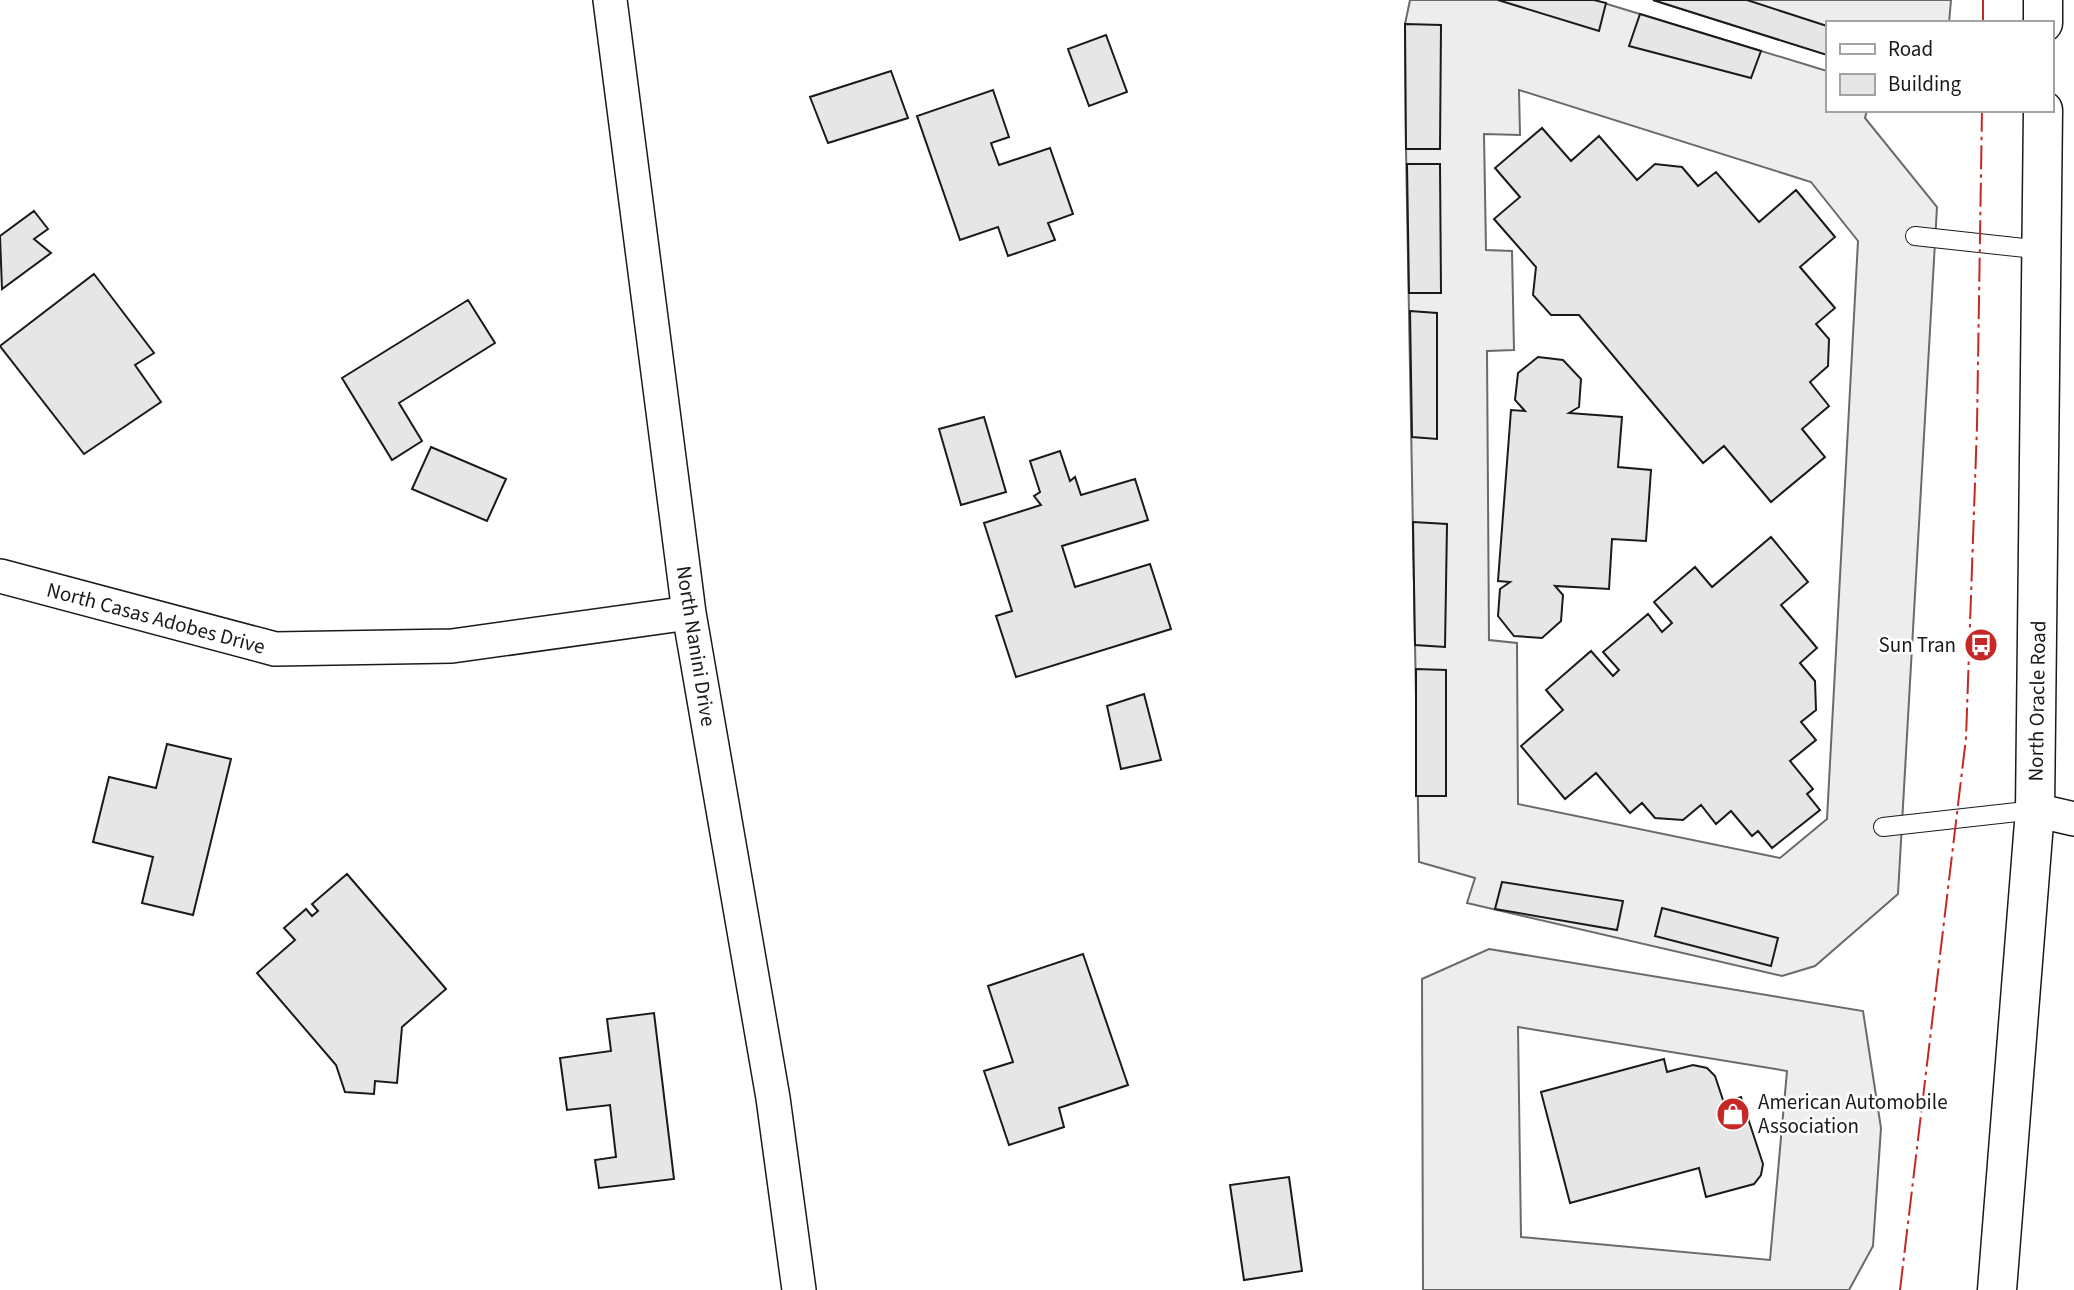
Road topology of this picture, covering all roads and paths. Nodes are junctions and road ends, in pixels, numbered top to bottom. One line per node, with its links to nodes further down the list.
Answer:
1 (610, 0): 8 (street, North Nanini Drive)
2 (2043, 0): 3 (highway)
3 (2043, 21)
4 (2043, 112): 6 (highway, North Oracle Road)
5 (1915, 236): 6 (lane)
6 (2042, 250): 9 (highway, North Oracle Road)
7 (0, 576): 8 (street, North Casas Adobes Drive)
8 (689, 613): 12 (street, North Nanini Drive)
9 (2035, 810): 10 (street); 11 (lane); 13 (highway, North Oracle Road)
10 (2074, 819)
11 (1883, 827)
12 (799, 1290)
13 (1997, 1290)

